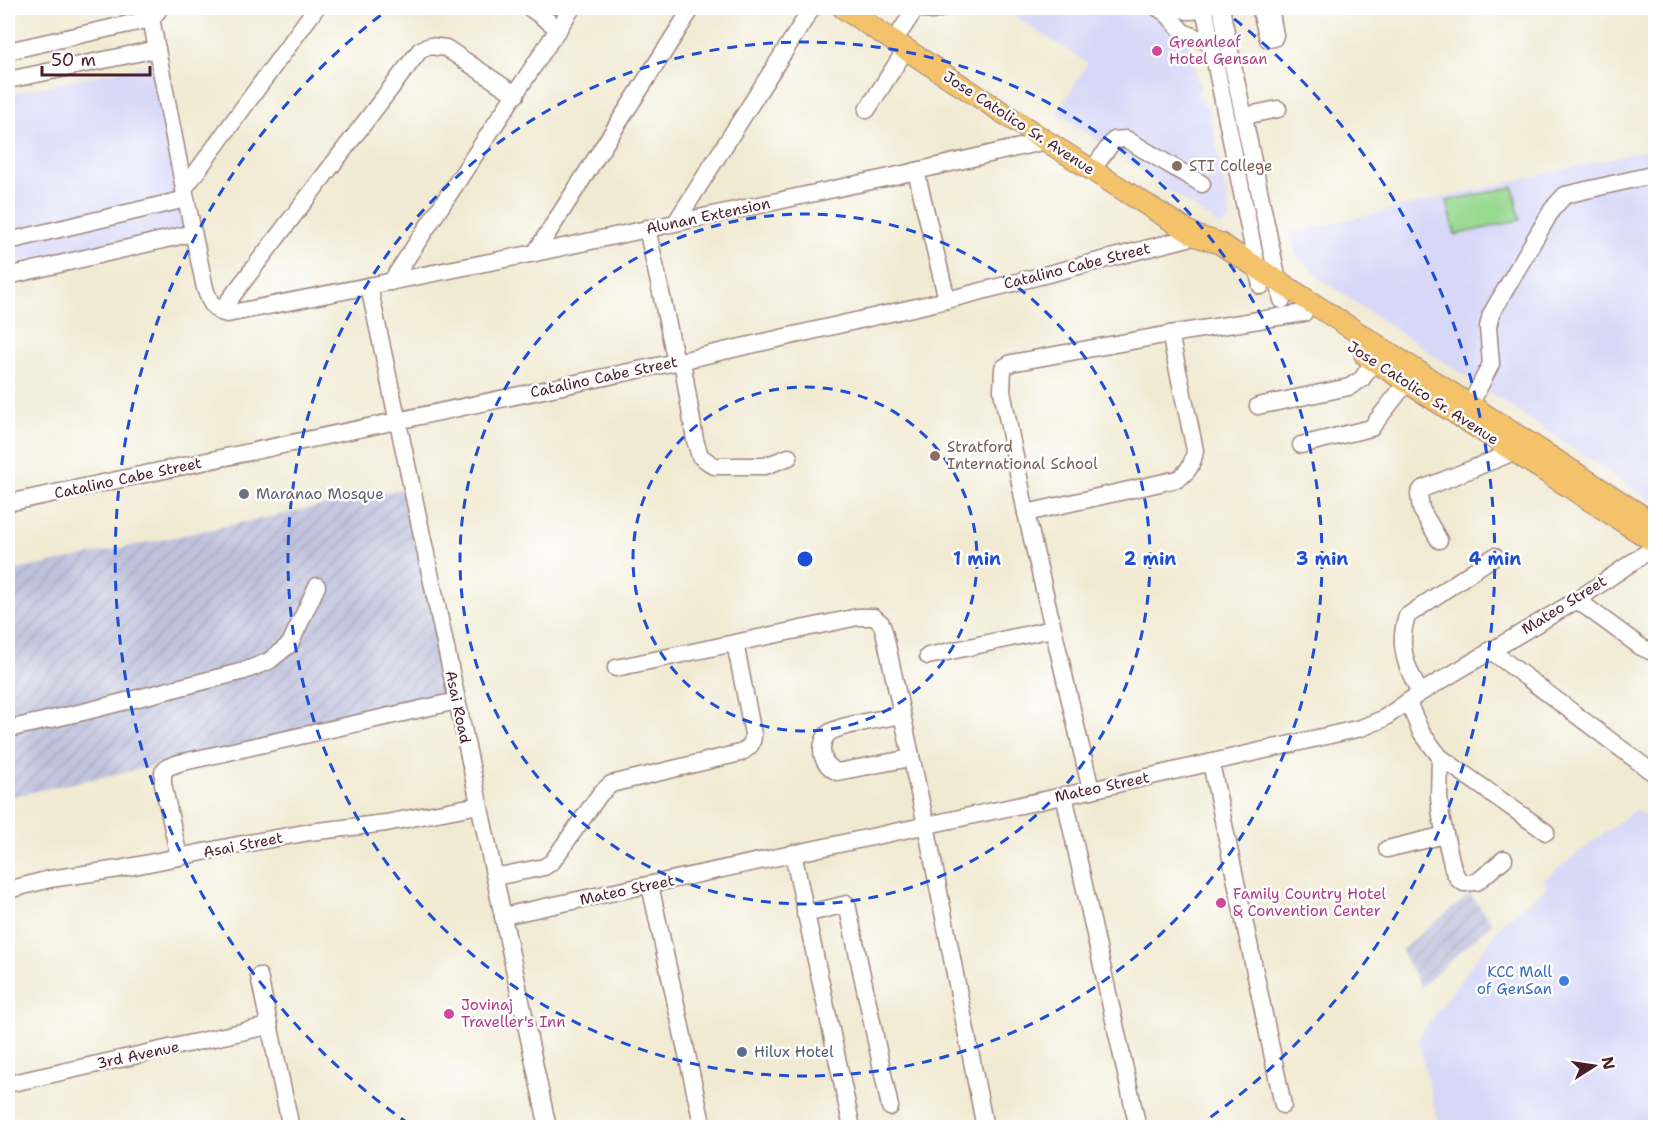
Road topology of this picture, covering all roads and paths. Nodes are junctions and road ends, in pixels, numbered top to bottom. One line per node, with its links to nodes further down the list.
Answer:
1 (316, 8): 31 (street)
2 (530, 8): 16 (street)
3 (572, 8): 16 (street)
4 (693, 8): 37 (street)
5 (812, 8): 32 (street)
6 (843, 8): 18 (main road, Jose Catolico Sr. Avenue)
7 (916, 8): 18 (street)
8 (921, 8): 9 (street)
9 (943, 8)
10 (1158, 8): 17 (street)
11 (1178, 8): 12 (street)
12 (1210, 8): 17 (street); 25 (street)
13 (1260, 8): 14 (street)
14 (1270, 8)
15 (154, 11): 19 (street); 20 (street)
16 (559, 29): 22 (street)
17 (1212, 44): 40 (street)
18 (900, 45): 24 (street); 26 (main road, Jose Catolico Sr. Avenue)
19 (157, 49): 21 (street); 31 (street)
20 (8, 51)
21 (8, 80)
22 (516, 95): 39 (street); 43 (street)
23 (1278, 109): 25 (street)
24 (867, 110)
25 (1244, 116): 40 (street)
26 (1046, 141): 27 (main road, Jose Catolico Sr. Avenue); 28 (street, Alunan Extension)
27 (1092, 170): 30 (street); 35 (main road, Jose Catolico Sr. Avenue)
28 (916, 171): 32 (street, Alunan Extension); 42 (street)
29 (1656, 174): 49 (street)
30 (1202, 184)
31 (185, 194): 34 (street); 36 (street)
32 (676, 222): 33 (street, Alunan Extension)
33 (647, 228): 37 (street, Alunan Extension); 47 (street)
34 (193, 233): 38 (street); 43 (street)
35 (1197, 236): 40 (main road, Jose Catolico Sr. Avenue); 42 (street, Catalino Cabe Street)
36 (8, 238)
37 (535, 253): 39 (street, Alunan Extension)
38 (8, 276)
39 (391, 282): 41 (street, Alunan Extension)
40 (1269, 284): 44 (main road, Jose Catolico Sr. Avenue); 49 (main road, Jose Catolico Sr. Avenue)
41 (369, 286): 43 (street, Alunan Extension); 51 (street, Asai Road)
42 (947, 300): 47 (street, Catalino Cabe Street)
43 (220, 312)
44 (1304, 313): 45 (street); 46 (main road, Jose Catolico Sr. Avenue)
45 (1170, 334): 56 (street); 56 (street)
46 (1374, 360): 48 (main road, Jose Catolico Sr. Avenue); 50 (street)
47 (679, 361): 51 (street, Catalino Cabe Street); 54 (street)
48 (1407, 382): 52 (street); 53 (main road, Jose Catolico Sr. Avenue)
49 (1470, 405): 57 (main road, Jose Catolico Sr. Avenue)
50 (1258, 406)
51 (398, 422): 55 (street, Catalino Cabe Street); 70 (street, Asai Road)
52 (1301, 445)
53 (1514, 452): 58 (street); 59 (main road, Jose Catolico Sr. Avenue)
54 (789, 456)
55 (8, 503)
56 (1026, 513): 63 (street)
57 (1656, 525)
58 (1439, 540)
59 (1656, 544): 62 (street, Mateo Street)
60 (1494, 556): 69 (street)
61 (317, 586): 72 (street)
62 (1577, 600): 65 (street, Mateo Street); 66 (street)
63 (1052, 629): 67 (street); 77 (street)
64 (735, 643): 68 (street); 71 (street); 87 (street)
65 (1490, 650): 69 (street, Mateo Street); 76 (street)
66 (1656, 654)
67 (928, 656)
68 (616, 668)
69 (1414, 697): 74 (street); 75 (street, Mateo Street)
70 (457, 701): 79 (street, Asai Road); 85 (street)
71 (902, 715): 73 (street); 73 (street)
72 (8, 729)
73 (911, 758): 80 (street)
74 (1440, 758): 81 (street); 82 (street)
75 (1211, 763): 77 (street, Mateo Street); 95 (street)
76 (1656, 776)
77 (1091, 790): 78 (street, Mateo Street)
78 (1064, 795): 80 (street, Mateo Street); 102 (street)
79 (479, 805): 85 (street, Asai Street); 87 (street, Asai Road)
80 (926, 825): 84 (street, Mateo Street); 101 (street)
81 (1545, 832)
82 (1445, 835): 83 (street); 86 (street)
83 (1388, 849)
84 (793, 853): 88 (street, Mateo Street); 90 (street)
85 (179, 857): 89 (street, Asai Street)
86 (1504, 859)
87 (495, 877): 91 (street, Asai Road)
88 (650, 885): 91 (street, Mateo Street); 99 (street)
89 (8, 890)
90 (806, 915): 96 (street); 100 (street)
91 (503, 916): 98 (street, Asai Road)
92 (259, 976): 93 (street)
93 (268, 1026): 94 (street, 3rd Avenue); 97 (street)
94 (8, 1084)
95 (1283, 1105)
96 (890, 1107)
97 (291, 1128)
98 (548, 1128)
99 (703, 1128)
100 (852, 1128)
101 (985, 1128)
102 (1138, 1128)

